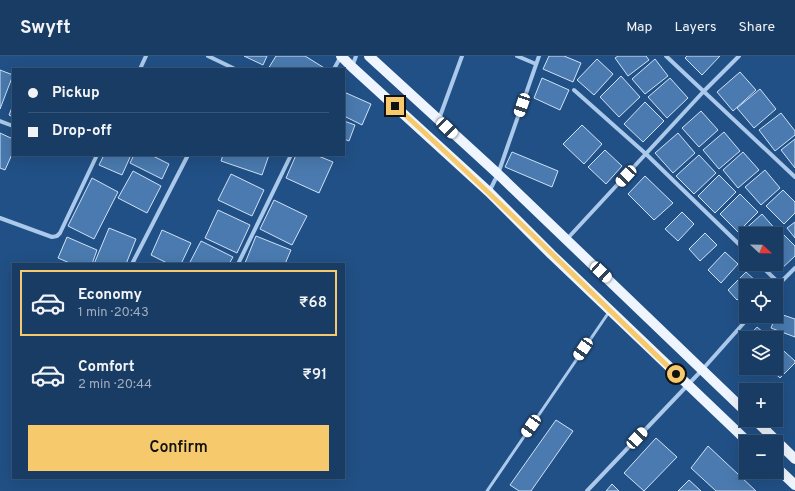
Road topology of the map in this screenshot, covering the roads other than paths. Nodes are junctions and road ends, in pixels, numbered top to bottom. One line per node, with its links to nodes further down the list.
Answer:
1 (146, 56): 13 (street)
2 (208, 56): 14 (street)
3 (341, 56): 12 (main road); 15 (street)
4 (356, 56): 12 (street)
5 (369, 56): 18 (main road)
6 (462, 56): 18 (street)
7 (517, 56): 11 (street)
8 (539, 56): 11 (street)
9 (666, 56): 17 (street)
10 (739, 56): 17 (street)
11 (536, 64): 25 (street)
12 (352, 67): 27 (main road)
13 (140, 68)
14 (233, 68)
15 (335, 68)
16 (574, 90): 21 (street)
17 (704, 91): 21 (street); 26 (street)
18 (439, 120): 25 (main road)
19 (0, 121): 20 (street)
20 (12, 126)
21 (646, 154): 29 (street); 30 (street)
22 (95, 156): 28 (street)
23 (187, 156): 31 (street)
24 (291, 156): 32 (street)
25 (498, 174): 27 (street); 29 (main road)
26 (795, 177)
27 (489, 192): 37 (main road)
28 (0, 218)
29 (566, 240): 39 (main road)
30 (739, 244)
31 (133, 263)
32 (238, 263)
33 (795, 268): 36 (street)
34 (767, 271): 35 (street)
35 (776, 279)
36 (783, 280)
37 (610, 310): 40 (main road); 47 (lane)
38 (744, 323): 39 (street)
39 (702, 370): 40 (street); 41 (main road)
40 (687, 385): 43 (main road); 48 (street)
41 (739, 405)
42 (762, 427): 44 (main road)
43 (741, 435)
44 (795, 459)
45 (783, 473): 46 (main road)
46 (795, 484)
47 (487, 491)
48 (587, 491)

